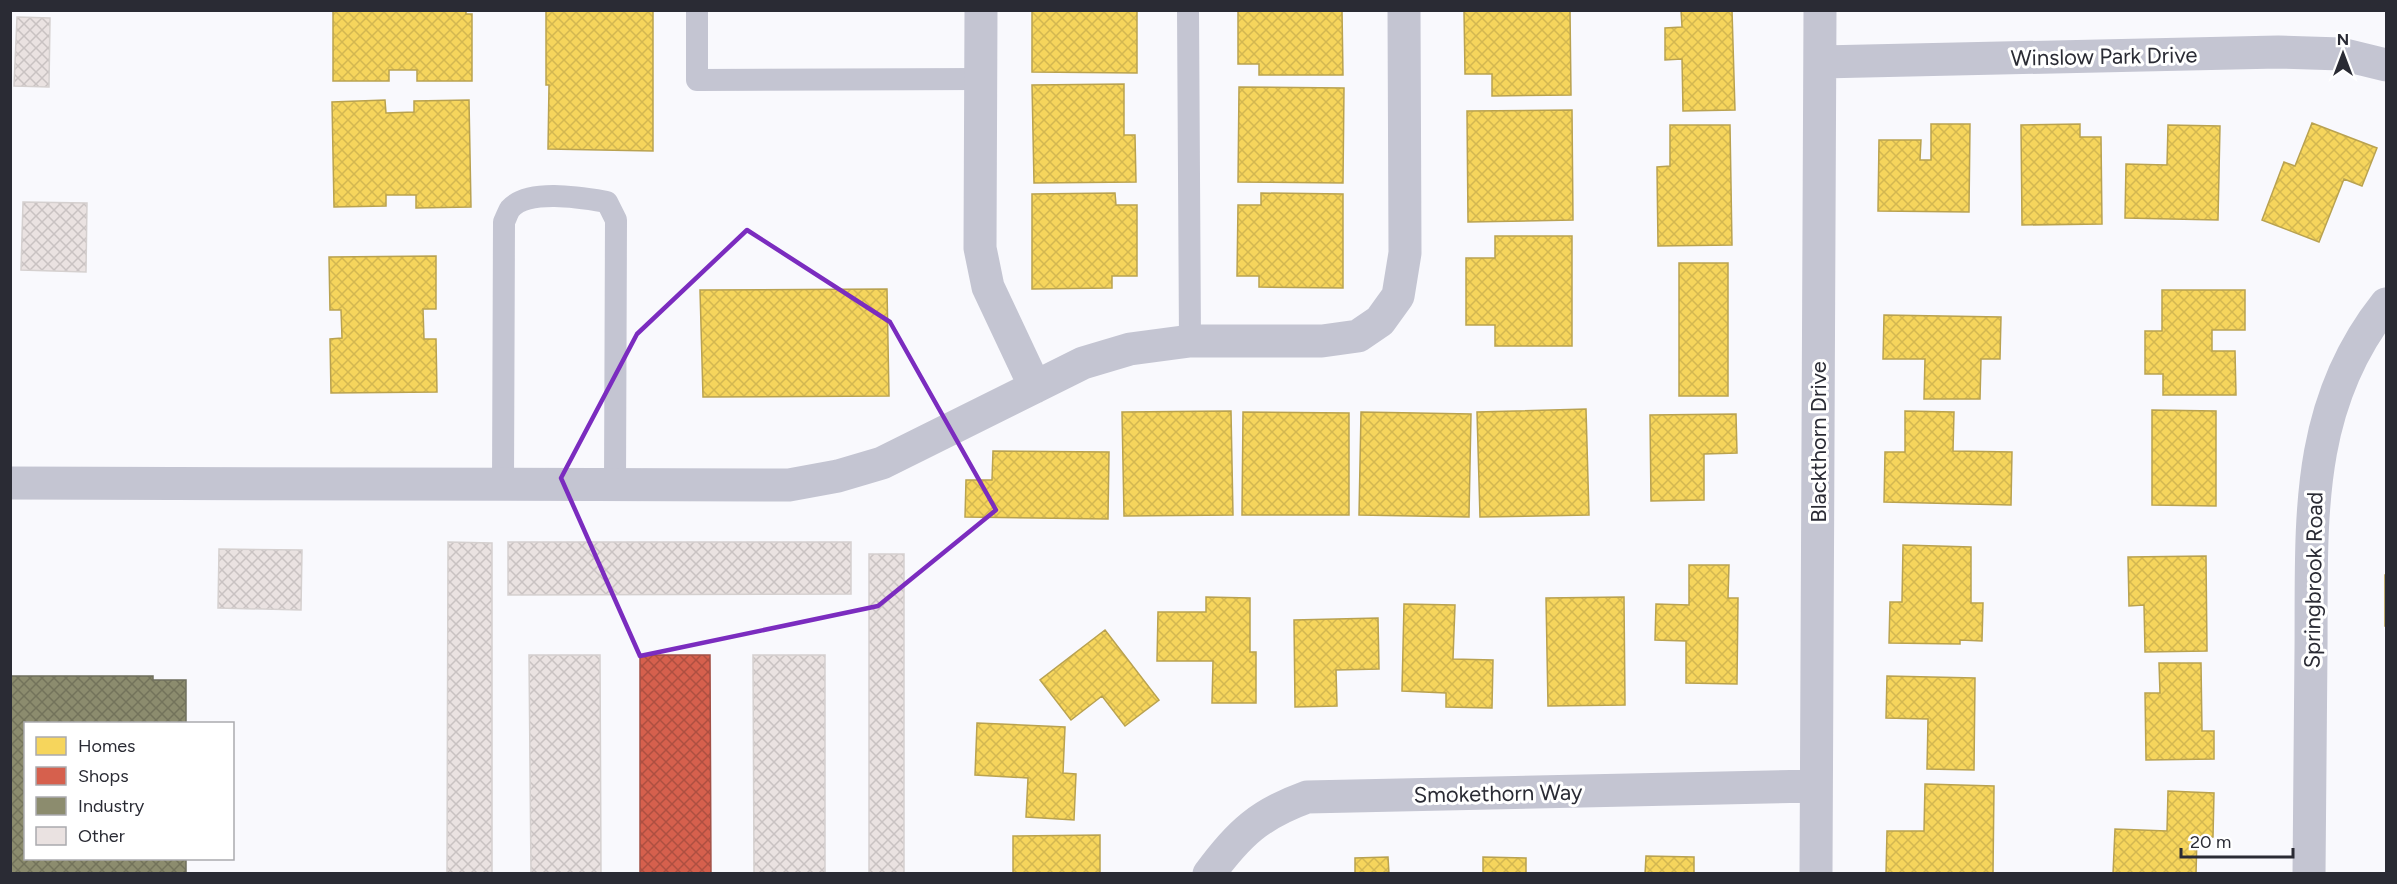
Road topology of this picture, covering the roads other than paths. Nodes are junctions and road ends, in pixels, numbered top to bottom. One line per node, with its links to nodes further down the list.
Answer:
1 (697, 10): 8 (lane)
2 (981, 10): 8 (street)
3 (1188, 10): 10 (lane)
4 (1404, 10): 10 (street)
5 (1820, 10): 6 (street, Blackthorn Drive)
6 (1821, 62): 7 (street, Winslow Park Drive); 15 (street, Blackthorn Drive)
7 (2386, 65)
8 (981, 79): 11 (street)
9 (2386, 304): 18 (street, Springbrook Road)
10 (1190, 341): 11 (street)
11 (1035, 387): 14 (street)
12 (10, 483): 13 (street)
13 (503, 484): 14 (street); 14 (lane)
14 (615, 484)
15 (1815, 786): 16 (street, Smokethorn Way); 17 (street, Blackthorn Drive)
16 (1209, 873)
17 (1816, 873)
18 (2309, 873)

